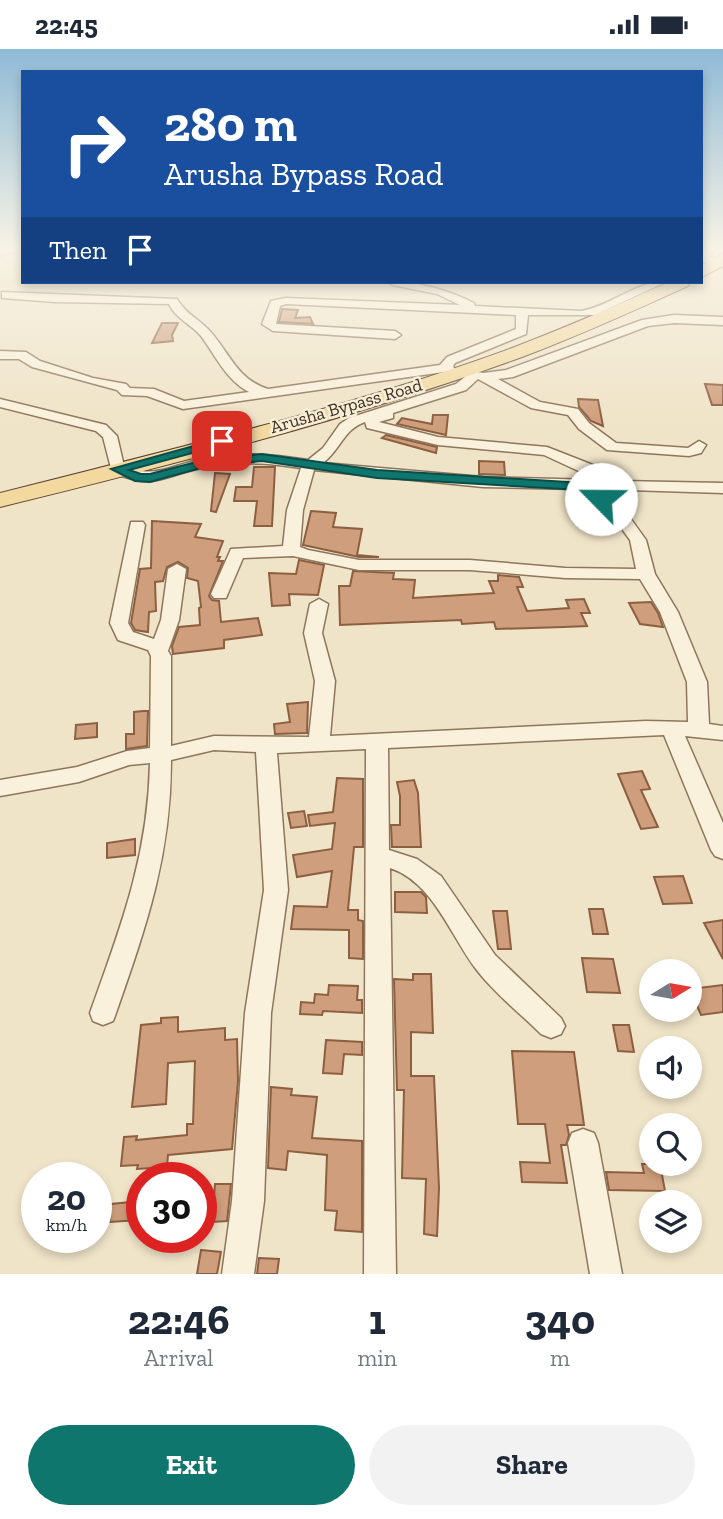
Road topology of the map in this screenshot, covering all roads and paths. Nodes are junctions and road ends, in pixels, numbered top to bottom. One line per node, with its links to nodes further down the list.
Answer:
1 (176, 307): 13 (street)
2 (274, 307): 10 (street)
3 (417, 307): 7 (street)
4 (462, 307): 7 (street)
5 (604, 307): 8 (street)
6 (630, 307): 12 (main road, Arusha Bypass Road)
7 (456, 309): 8 (street)
8 (522, 313): 12 (street)
9 (723, 321): 12 (street)
10 (395, 335)
11 (0, 355): 13 (street)
12 (468, 375): 13 (street); 15 (street); 16 (street); 17 (main road, Arusha Bypass Road); 19 (street)
13 (268, 393)
14 (0, 403): 17 (street)
15 (699, 445)
16 (309, 466): 17 (street); 18 (street); 23 (street)
17 (117, 469): 21 (main road, Arusha Bypass Road)
18 (583, 487): 19 (street); 25 (street)
19 (619, 487): 20 (street)
20 (723, 488)
21 (0, 500)
22 (137, 526): 28 (street)
23 (295, 551): 25 (street); 26 (street)
24 (177, 569): 28 (street)
25 (646, 574): 30 (street)
26 (220, 594)
27 (319, 604): 33 (street)
28 (159, 650): 35 (street)
29 (671, 727): 30 (street); 32 (street); 37 (street)
30 (699, 729): 31 (street)
31 (723, 733)
32 (377, 740): 33 (street); 38 (street)
33 (319, 742): 34 (street)
34 (266, 746): 35 (street); 42 (street)
35 (159, 755): 36 (street); 39 (street)
36 (0, 787)
37 (723, 850)
38 (378, 855): 40 (street); 43 (street)
39 (103, 1013)
40 (551, 1026)
41 (583, 1143): 44 (street)
42 (238, 1274)
43 (380, 1274)
44 (606, 1274)

